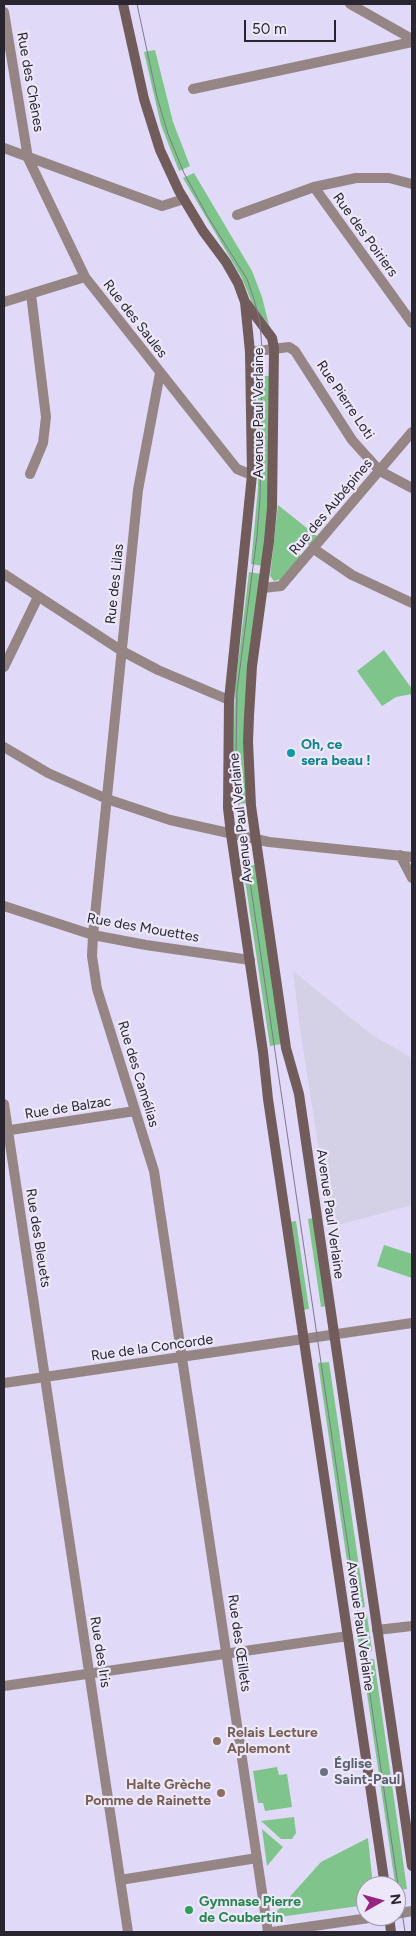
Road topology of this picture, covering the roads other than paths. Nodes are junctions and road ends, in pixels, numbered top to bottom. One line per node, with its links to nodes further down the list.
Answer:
1 (122, 4): 10 (street, Avenue Paul Verlaine)
2 (350, 4): 4 (street)
3 (4, 12): 7 (street, Rue des Chênes)
4 (412, 40): 5 (street)
5 (193, 89)
6 (4, 148): 7 (street)
7 (28, 158): 10 (street); 12 (street, Rue des Saules)
8 (412, 184): 9 (street)
9 (314, 187): 11 (street); 16 (street, Rue des Poiriers)
10 (184, 199): 15 (street, Avenue Paul Verlaine)
11 (238, 215)
12 (85, 277): 13 (street); 19 (street, Rue des Saules)
13 (31, 294): 14 (street); 22 (street)
14 (4, 302)
15 (245, 302): 17 (street, Avenue Paul Verlaine); 18 (street, Avenue Paul Verlaine)
16 (412, 322)
17 (274, 348): 18 (street, Rue Pierre Loti); 21 (street, Rue Pierre Loti); 27 (street, Avenue Paul Verlaine)
18 (250, 352): 23 (street, Avenue Paul Verlaine)
19 (160, 373): 23 (street, Rue des Saules); 30 (street, Rue des Lilas)
20 (412, 432): 21 (street, Rue des Aubépines)
21 (380, 471): 24 (street, Rue Pierre Loti); 25 (street, Rue des Aubépines)
22 (30, 474)
23 (252, 475): 32 (street, Avenue Paul Verlaine)
24 (412, 488)
25 (314, 549): 27 (street, Rue des Aubépines); 29 (street)
26 (4, 574): 28 (street)
27 (263, 588): 36 (street, Avenue Paul Verlaine)
28 (38, 597): 30 (street); 31 (street)
29 (412, 603)
30 (122, 650): 32 (street); 34 (street, Rue des Lilas)
31 (4, 667)
32 (229, 700): 35 (street, Avenue Paul Verlaine)
33 (4, 747): 34 (street)
34 (107, 799): 35 (street); 41 (street, Rue des Camélias)
35 (231, 834): 36 (street); 42 (street, Avenue Paul Verlaine)
36 (255, 839): 37 (street); 47 (street, Avenue Paul Verlaine)
37 (400, 856): 38 (street); 39 (street)
38 (412, 857)
39 (412, 878)
40 (4, 906): 41 (street, Rue des Mouettes)
41 (93, 935): 42 (street, Rue des Mouettes); 44 (street, Rue des Camélias)
42 (250, 960): 48 (street, Avenue Paul Verlaine)
43 (4, 1104): 45 (street, Rue des Bleuets)
44 (135, 1111): 45 (street, Rue de Balzac); 49 (street, Rue des Camélias)
45 (6, 1131): 50 (street, Rue des Bleuets)
46 (412, 1323): 47 (street)
47 (334, 1336): 48 (street); 53 (street, Avenue Paul Verlaine)
48 (304, 1340): 49 (street, Rue de la Concorde); 54 (street, Avenue Paul Verlaine)
49 (182, 1357): 50 (street, Rue de la Concorde); 55 (street, Rue des Œillets)
50 (45, 1377): 51 (street, Rue de la Concorde); 56 (street, Rue des Iris)
51 (4, 1383)
52 (412, 1626): 53 (street)
53 (377, 1630): 59 (street, Avenue Paul Verlaine)
54 (348, 1636): 55 (street); 60 (street, Avenue Paul Verlaine)
55 (226, 1654): 56 (street); 58 (street, Rue des Œillets)
56 (89, 1674): 57 (street); 61 (street, Rue des Iris)
57 (4, 1686)
58 (257, 1858): 61 (street); 64 (street, Rue des Œillets)
59 (412, 1866)
60 (384, 1876)
61 (120, 1880): 63 (street, Rue des Iris)
62 (356, 1920): 64 (street)
63 (128, 1932)
64 (270, 1932)

